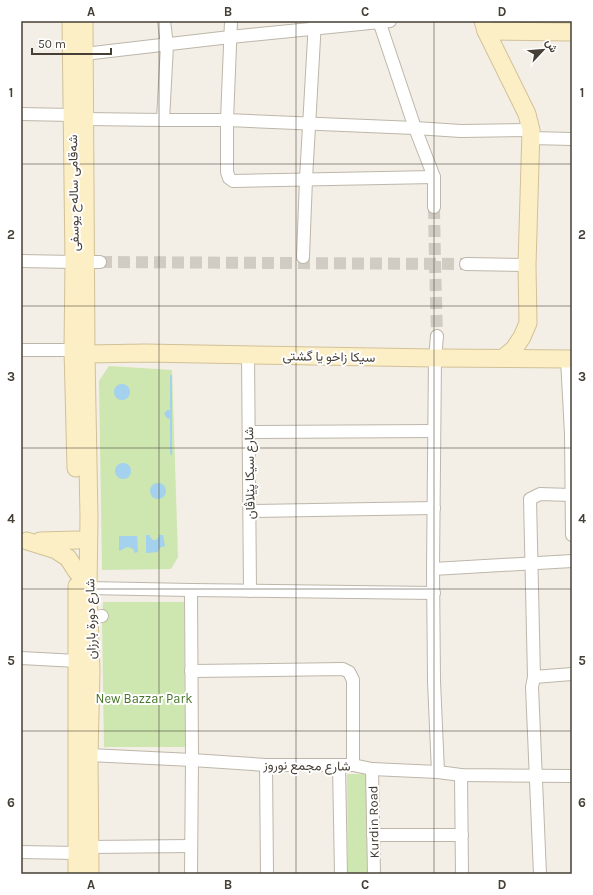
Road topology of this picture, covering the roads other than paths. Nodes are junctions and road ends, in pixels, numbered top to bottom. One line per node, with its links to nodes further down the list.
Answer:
1 (71, 21): 13 (main road, شەقامی سالەح یوسفی)
2 (84, 21): 11 (main road, شەقامی سالەح یوسفی)
3 (164, 21): 10 (street)
4 (231, 21): 9 (street)
5 (383, 21): 6 (street); 17 (street)
6 (314, 25): 9 (street); 16 (street)
7 (484, 26): 8 (main road); 18 (main road)
8 (572, 32)
9 (230, 37): 10 (street); 15 (street)
10 (167, 45): 11 (street); 14 (street)
11 (84, 54): 13 (main road, شەقامی سالەح یوسفی)
12 (21, 114): 13 (street)
13 (78, 117): 14 (street); 25 (main road, شەقامی سالەح یوسفی)
14 (163, 120): 15 (street)
15 (227, 120): 16 (street); 21 (street)
16 (309, 123): 17 (street); 21 (street)
17 (415, 128): 18 (street); 20 (street)
18 (531, 134): 19 (street); 27 (main road)
19 (572, 139)
20 (434, 177): 21 (street); 22 (street)
21 (306, 179): 23 (street)
22 (434, 208)
23 (303, 257)
24 (21, 261): 25 (street)
25 (86, 262): 31 (main road, شەقامی سالەح یوسفی)
26 (466, 264): 27 (street)
27 (527, 265): 33 (main road)
28 (437, 336): 32 (street)
29 (21, 350): 31 (street)
30 (248, 355): 31 (main road, سیکا زاخو یا گشتى); 32 (main road, سیکا زاخو یا گشتى); 36 (street, شارع سيكا پێلاڤان)
31 (80, 358): 43 (main road, شارع دورة بارزان); 49 (main road, شارع دورة بارزان)
32 (435, 358): 33 (main road, سیکا زاخو یا گشتى); 35 (street)
33 (502, 358): 34 (main road, سیکا زاخو یا گشتى)
34 (570, 359): 37 (street)
35 (434, 431): 36 (street); 39 (street)
36 (249, 432): 40 (street, شارع سيكا پێلاڤان)
37 (572, 434): 38 (street)
38 (572, 495): 41 (street); 46 (street)
39 (434, 508): 40 (street); 47 (street)
40 (250, 511): 51 (street, شارع سيكا پێلاڤان)
41 (572, 516): 42 (street)
42 (572, 535)
43 (78, 540): 44 (main road); 48 (main road, شارع دورة بارزان)
44 (24, 541): 48 (main road)
45 (572, 561): 46 (street)
46 (532, 564): 47 (street); 57 (street)
47 (433, 569): 52 (street)
48 (77, 572): 54 (main road, شارع دورة بارزان)
49 (88, 588): 50 (street); 58 (main road, شارع دورة بارزان)
50 (191, 590): 51 (street); 55 (street)
51 (250, 591): 52 (street)
52 (434, 593): 64 (street)
53 (21, 658): 54 (street)
54 (77, 661): 71 (main road, شارع دورة بارزان)
55 (191, 671): 59 (street); 62 (street)
56 (572, 674): 57 (street)
57 (534, 678): 66 (street)
58 (90, 755): 59 (street, شارع مجمع نوروز); 71 (main road, شارع دورة بارزان)
59 (192, 760): 60 (street, شارع مجمع نوروز); 70 (street)
60 (266, 765): 61 (street, شارع مجمع نوروز); 76 (street)
61 (339, 765): 62 (street, شارع مجمع نوروز); 77 (street)
62 (353, 765): 63 (street, شارع مجمع نوروز)
63 (372, 769): 64 (street, شارع مجمع نوروز); 68 (street, Kurdin Road)
64 (438, 772): 65 (street, شارع مجمع نوروز)
65 (461, 775): 66 (street, شارع مجمع نوروز); 69 (street)
66 (536, 776): 67 (street, شارع مجمع نوروز); 80 (street)
67 (572, 776)
68 (373, 835): 69 (street); 78 (street, Kurdin Road)
69 (462, 835): 79 (street)
70 (191, 846): 71 (street); 75 (street)
71 (83, 850): 72 (street); 73 (main road); 74 (main road, شارع دورة بارزان)
72 (21, 852)
73 (77, 874)
74 (90, 874)
75 (191, 874)
76 (266, 874)
77 (341, 874)
78 (374, 874)
79 (462, 874)
80 (540, 874)

